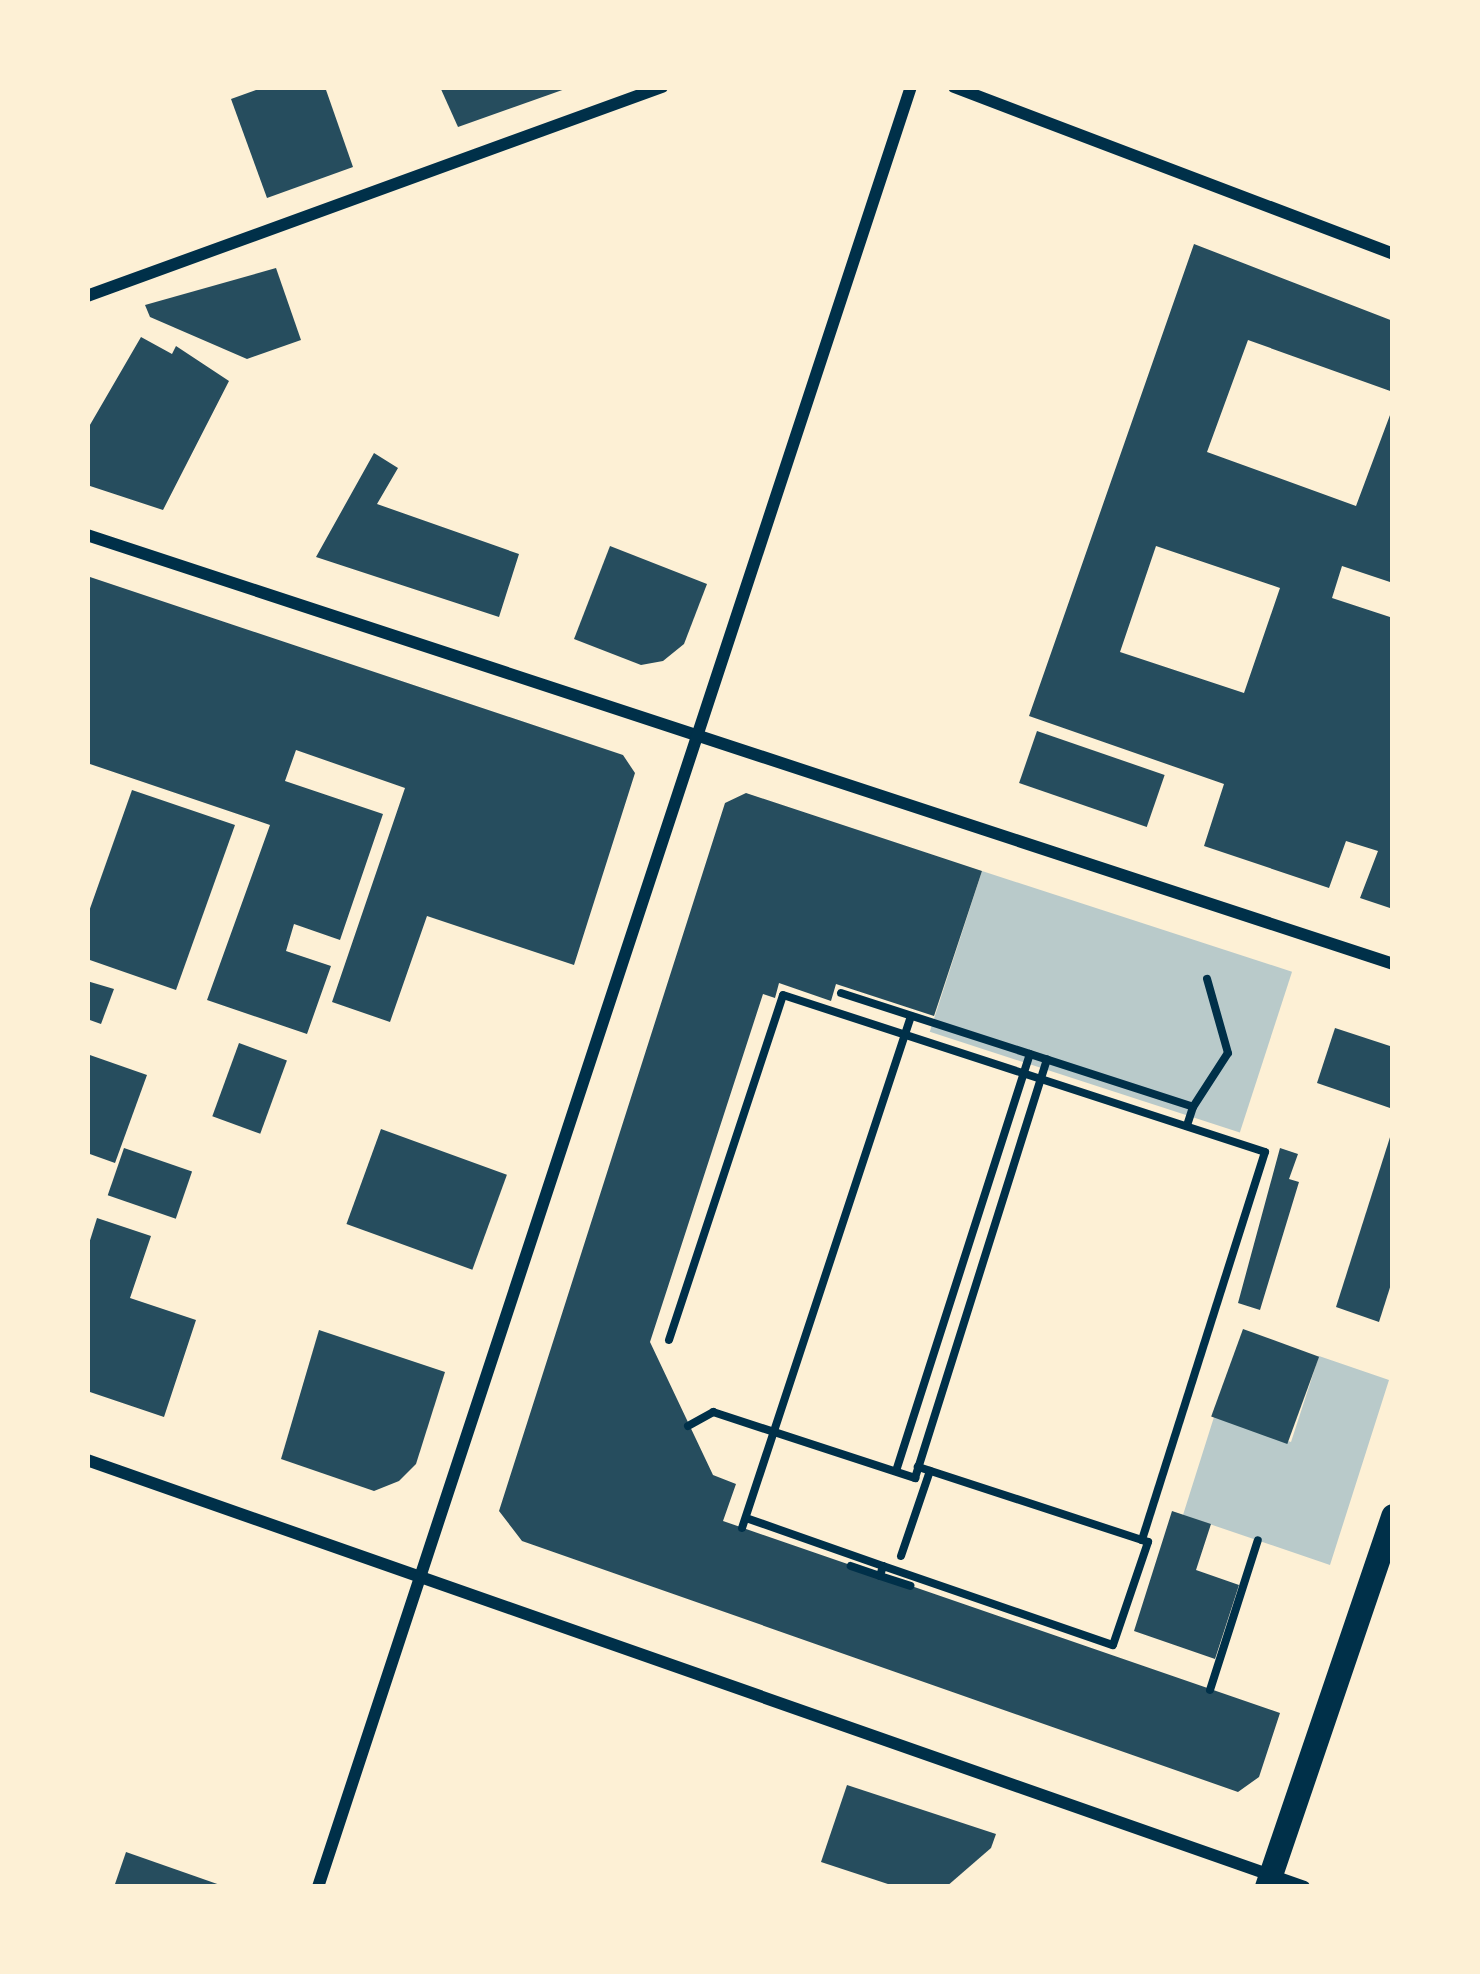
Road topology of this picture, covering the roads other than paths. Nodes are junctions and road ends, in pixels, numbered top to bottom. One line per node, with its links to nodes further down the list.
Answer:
1 (662, 87): 5 (street)
2 (910, 87): 7 (street)
3 (954, 87): 4 (street)
4 (1393, 254)
5 (87, 296)
6 (87, 535): 7 (street)
7 (695, 736): 8 (street); 11 (street)
8 (1393, 964)
9 (87, 1460): 11 (street)
10 (1393, 1516): 12 (main road)
11 (418, 1574): 12 (street); 13 (street)
12 (1269, 1881): 14 (street)
13 (317, 1887)
14 (1304, 1887)

